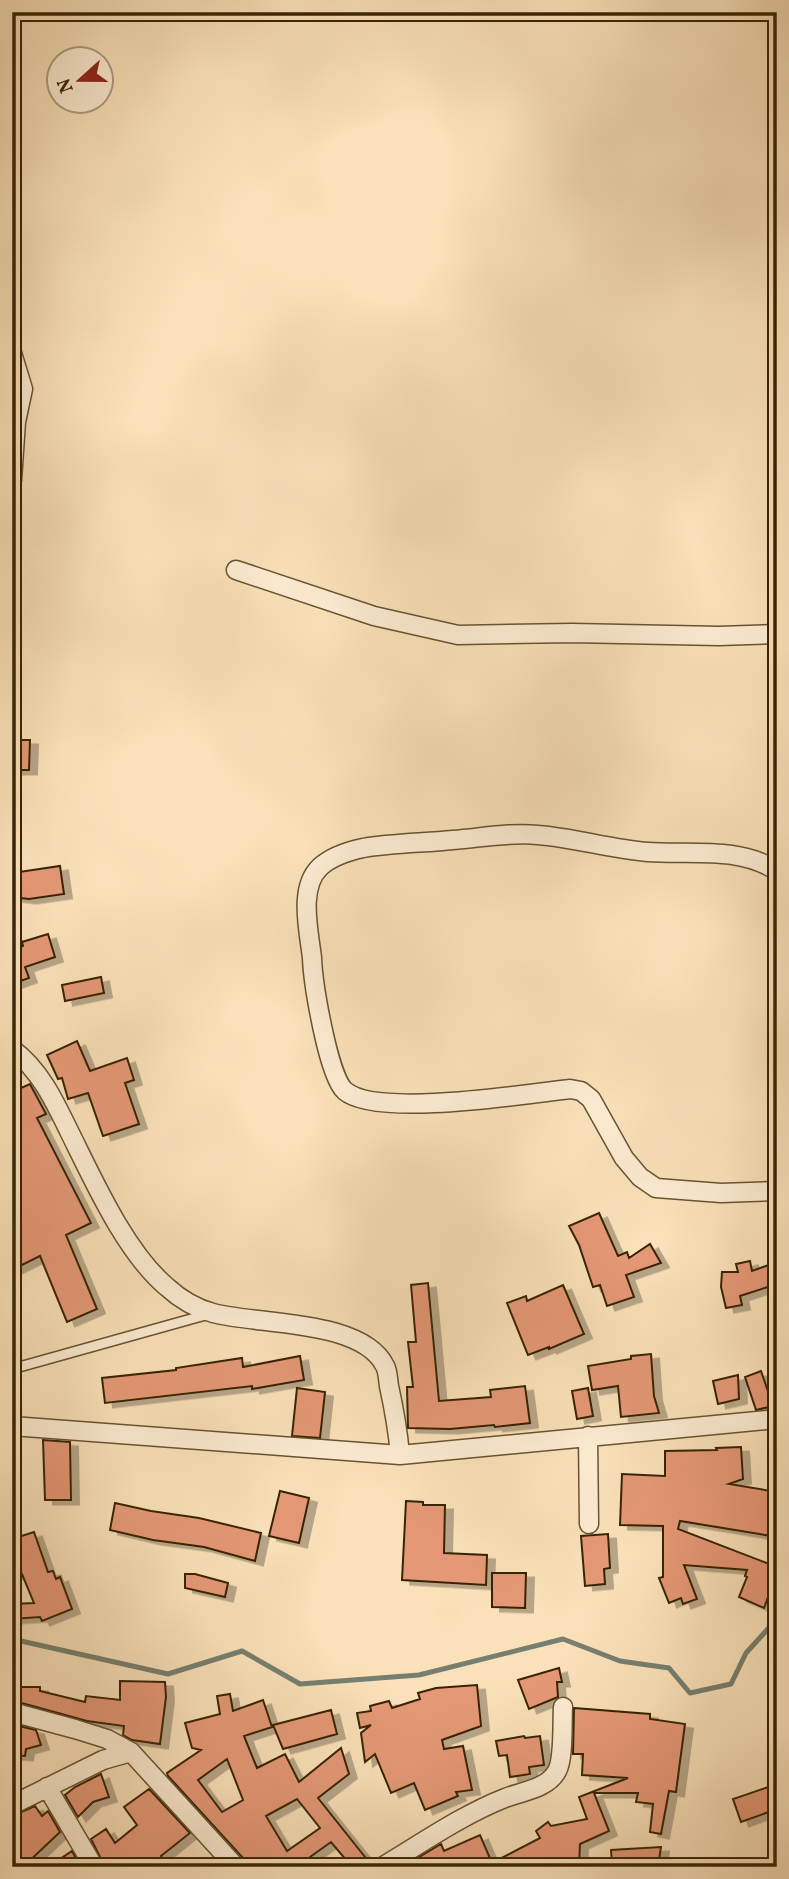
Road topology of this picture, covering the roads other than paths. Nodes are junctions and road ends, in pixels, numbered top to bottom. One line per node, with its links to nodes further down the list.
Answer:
1 (12, 353): 2 (street)
2 (12, 480)
3 (236, 570): 4 (street)
4 (777, 634)
5 (777, 871): 7 (street)
6 (12, 1049): 8 (street)
7 (777, 1191)
8 (213, 1313): 9 (lane); 13 (street)
9 (12, 1369)
10 (777, 1419): 12 (street)
11 (12, 1426): 13 (street)
12 (588, 1436): 13 (street); 14 (street)
13 (400, 1455)
14 (589, 1524)
15 (563, 1707): 22 (street)
16 (12, 1712): 17 (street)
17 (131, 1752): 18 (street); 21 (street)
18 (47, 1787): 19 (street); 20 (street)
19 (12, 1805)
20 (94, 1867)
21 (236, 1867)
22 (382, 1867)

